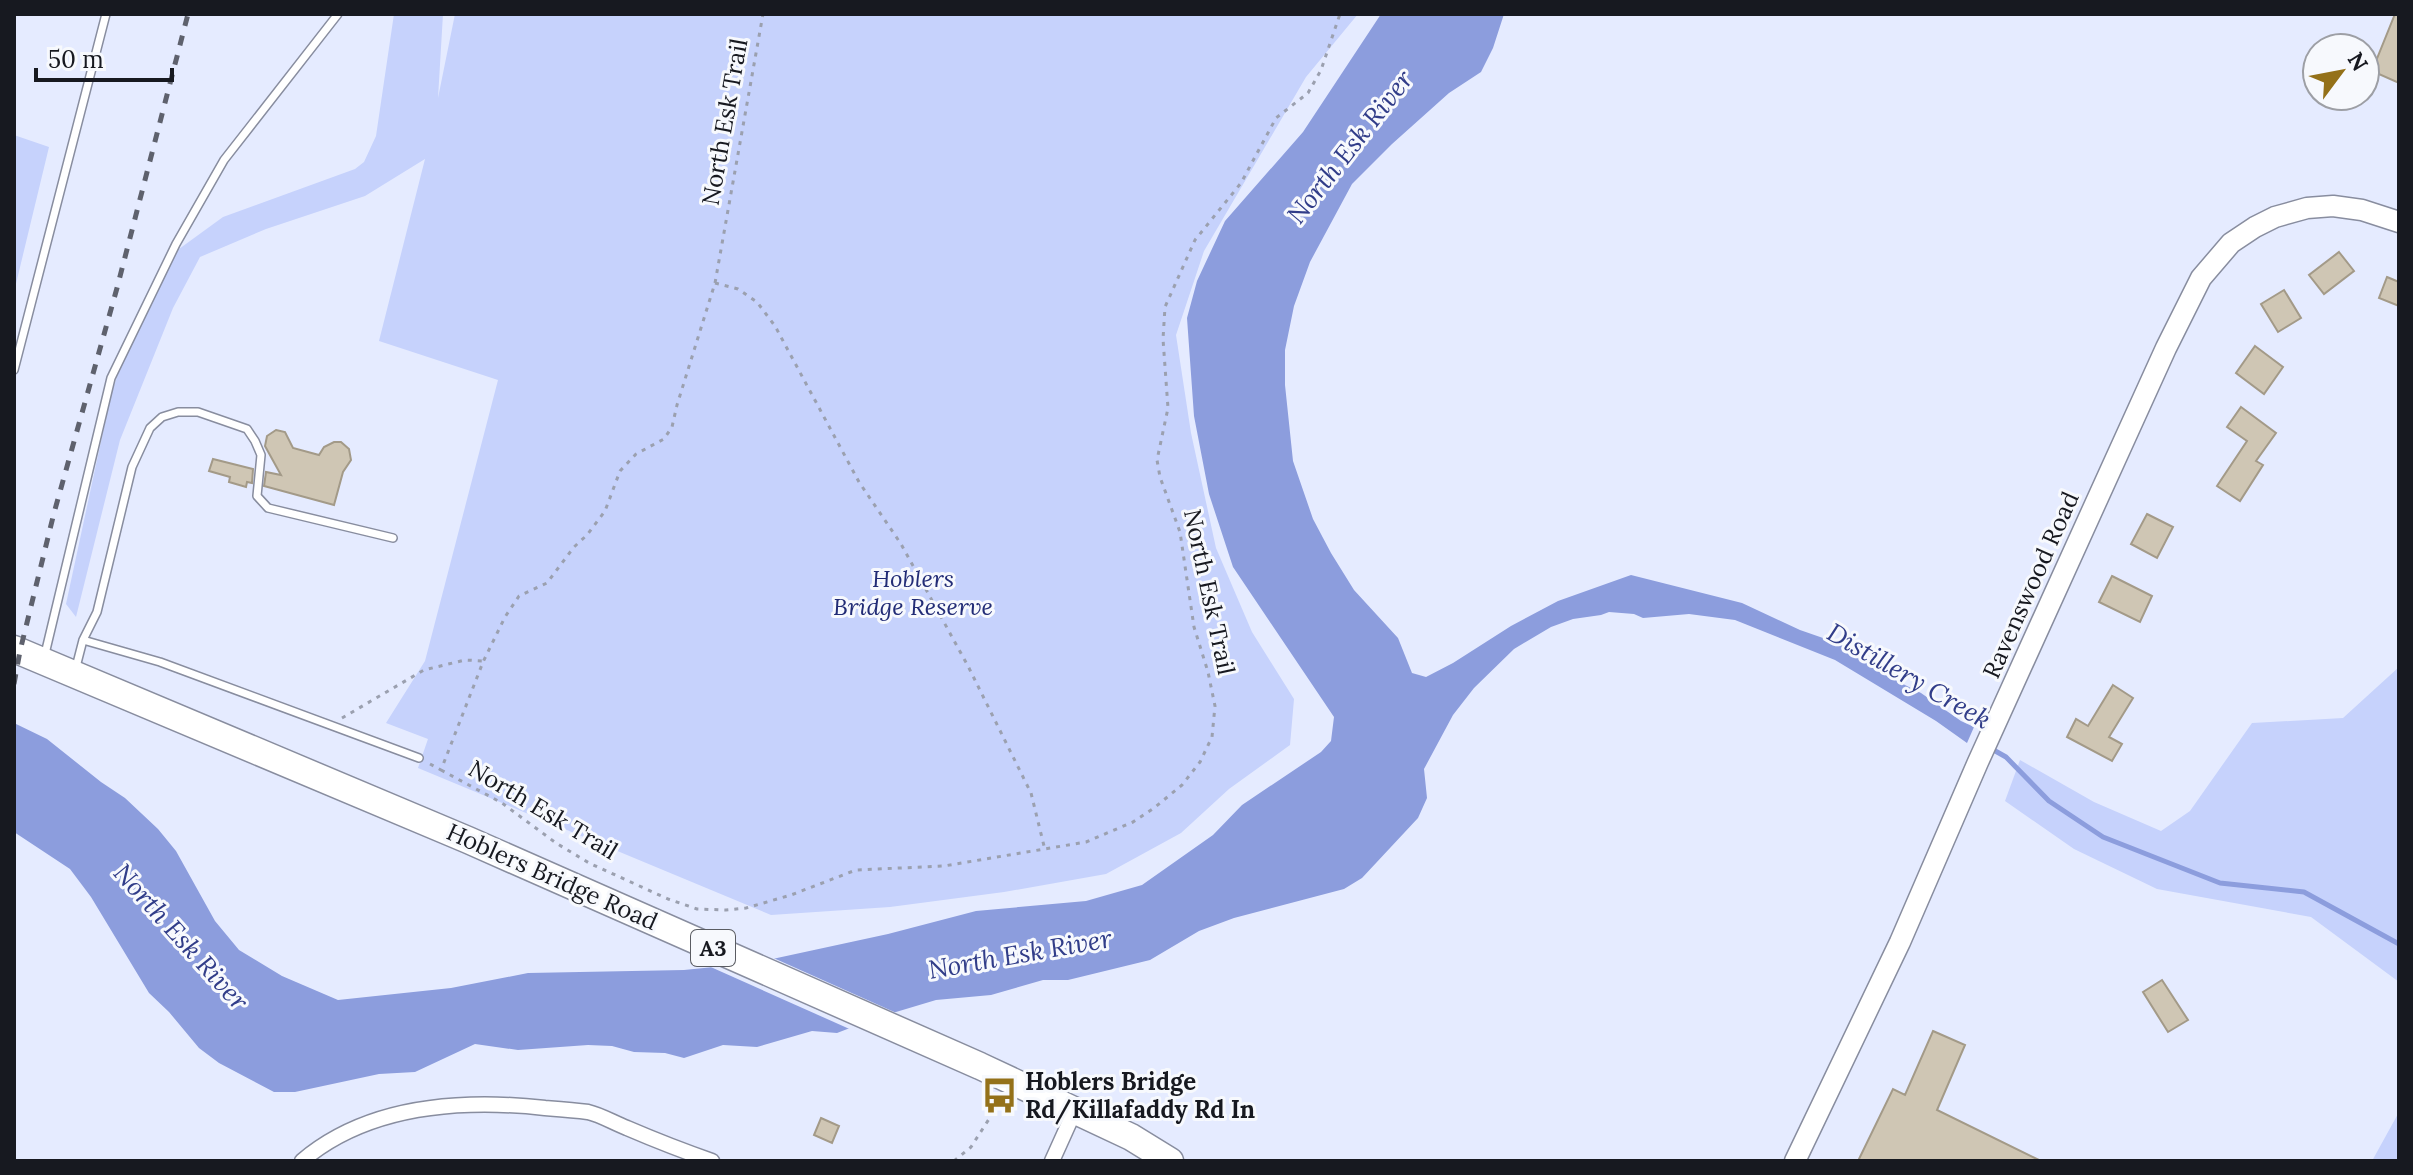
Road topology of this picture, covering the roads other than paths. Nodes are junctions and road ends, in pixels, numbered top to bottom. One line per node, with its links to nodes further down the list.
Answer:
1 (106, 14): 4 (lane)
2 (338, 14): 8 (lane)
3 (2399, 222): 16 (street, Ravenswood Road)
4 (14, 370)
5 (393, 538): 6 (lane)
6 (83, 640): 9 (lane); 10 (lane)
7 (14, 649): 8 (highway, Hoblers Bridge Road / A3)
8 (43, 660): 9 (highway, Hoblers Bridge Road / A3)
9 (74, 673): 11 (highway, Hoblers Bridge Road / A3)
10 (419, 758)
11 (1075, 1110): 14 (street); 15 (highway, Hoblers Bridge Road / A3)
12 (302, 1161): 13 (street)
13 (712, 1161)
14 (1052, 1161)
15 (1170, 1161)
16 (1795, 1161)

